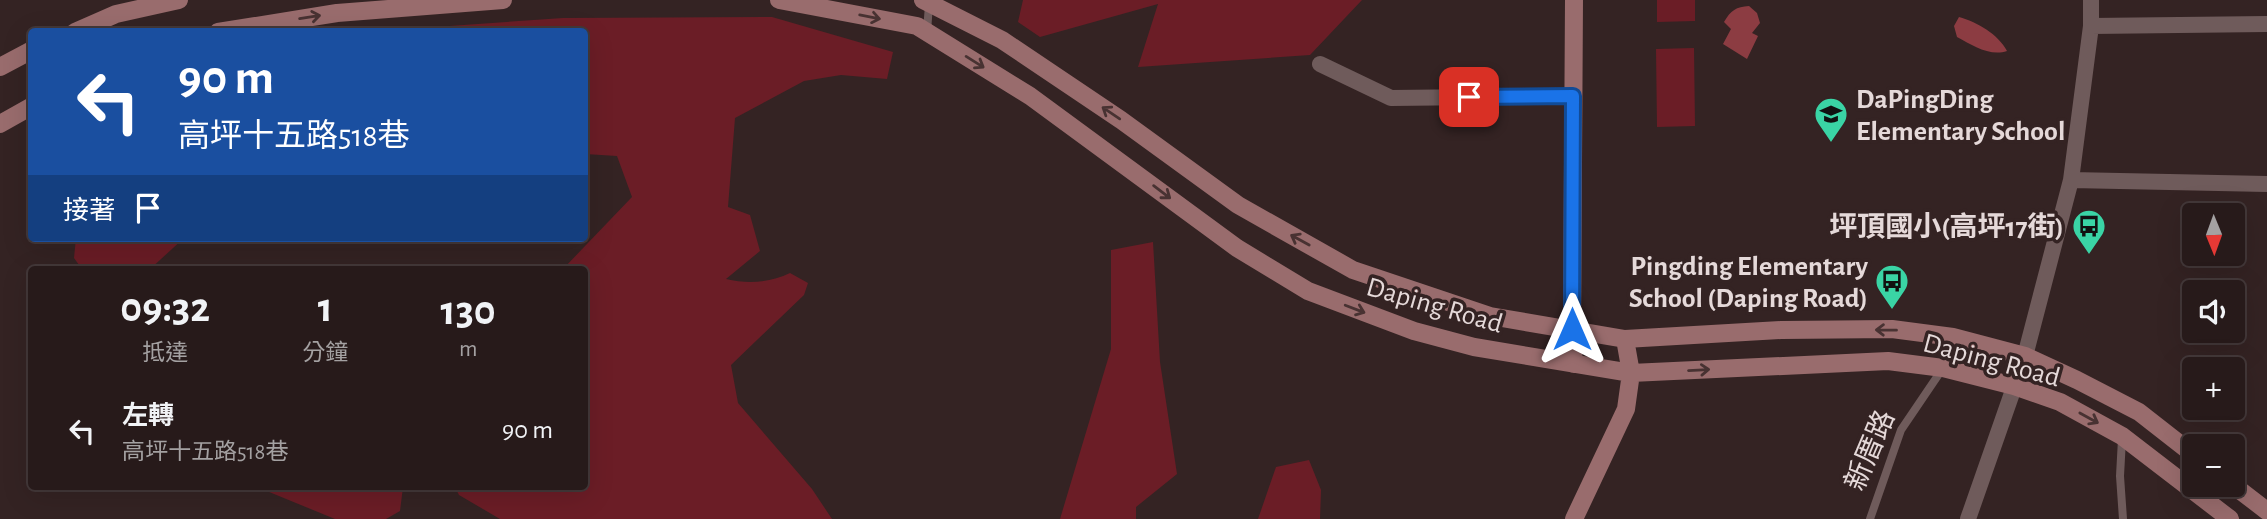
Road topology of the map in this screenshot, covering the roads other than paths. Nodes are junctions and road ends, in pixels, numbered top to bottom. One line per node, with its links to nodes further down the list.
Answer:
1 (179, 0): 9 (street)
2 (503, 0): 10 (street, one-way to 2)
3 (779, 0): 11 (street, one-way to 11)
4 (927, 0): 11 (lane); 20 (street, Daping Road, one-way to 4)
5 (1574, 0): 15 (street)
6 (2091, 0): 8 (street)
7 (2267, 24): 8 (street)
8 (2091, 26): 18 (street)
9 (84, 28)
10 (243, 28)
11 (922, 29): 23 (street, Daping Road, one-way to 23)
12 (28, 52): 14 (street)
13 (1320, 64): 15 (street)
14 (0, 67)
15 (1573, 96): 20 (street)
16 (28, 108): 17 (street)
17 (0, 124)
18 (2071, 180): 19 (street); 22 (street)
19 (2267, 184)
20 (1572, 329): 21 (street, Daping Road); 23 (street)
21 (1625, 338): 22 (street, Daping Road, one-way to 21); 25 (street)
22 (2025, 356): 26 (street); 28 (street, Daping Road)
23 (1574, 364): 25 (street, Daping Road)
24 (1943, 368): 25 (street, Daping Road, one-way to 24); 26 (street, Daping Road); 32 (lane, 新厝路)
25 (1631, 373): 31 (street)
26 (2014, 386): 27 (street, Daping Road, one-way to 27); 33 (street)
27 (2122, 436): 34 (lane); 35 (street, Daping Road)
28 (2182, 446)
29 (2245, 494): 30 (street)
30 (2267, 511)
31 (1574, 519)
32 (1870, 519)
33 (1968, 519)
34 (2123, 519)
35 (2230, 519)

